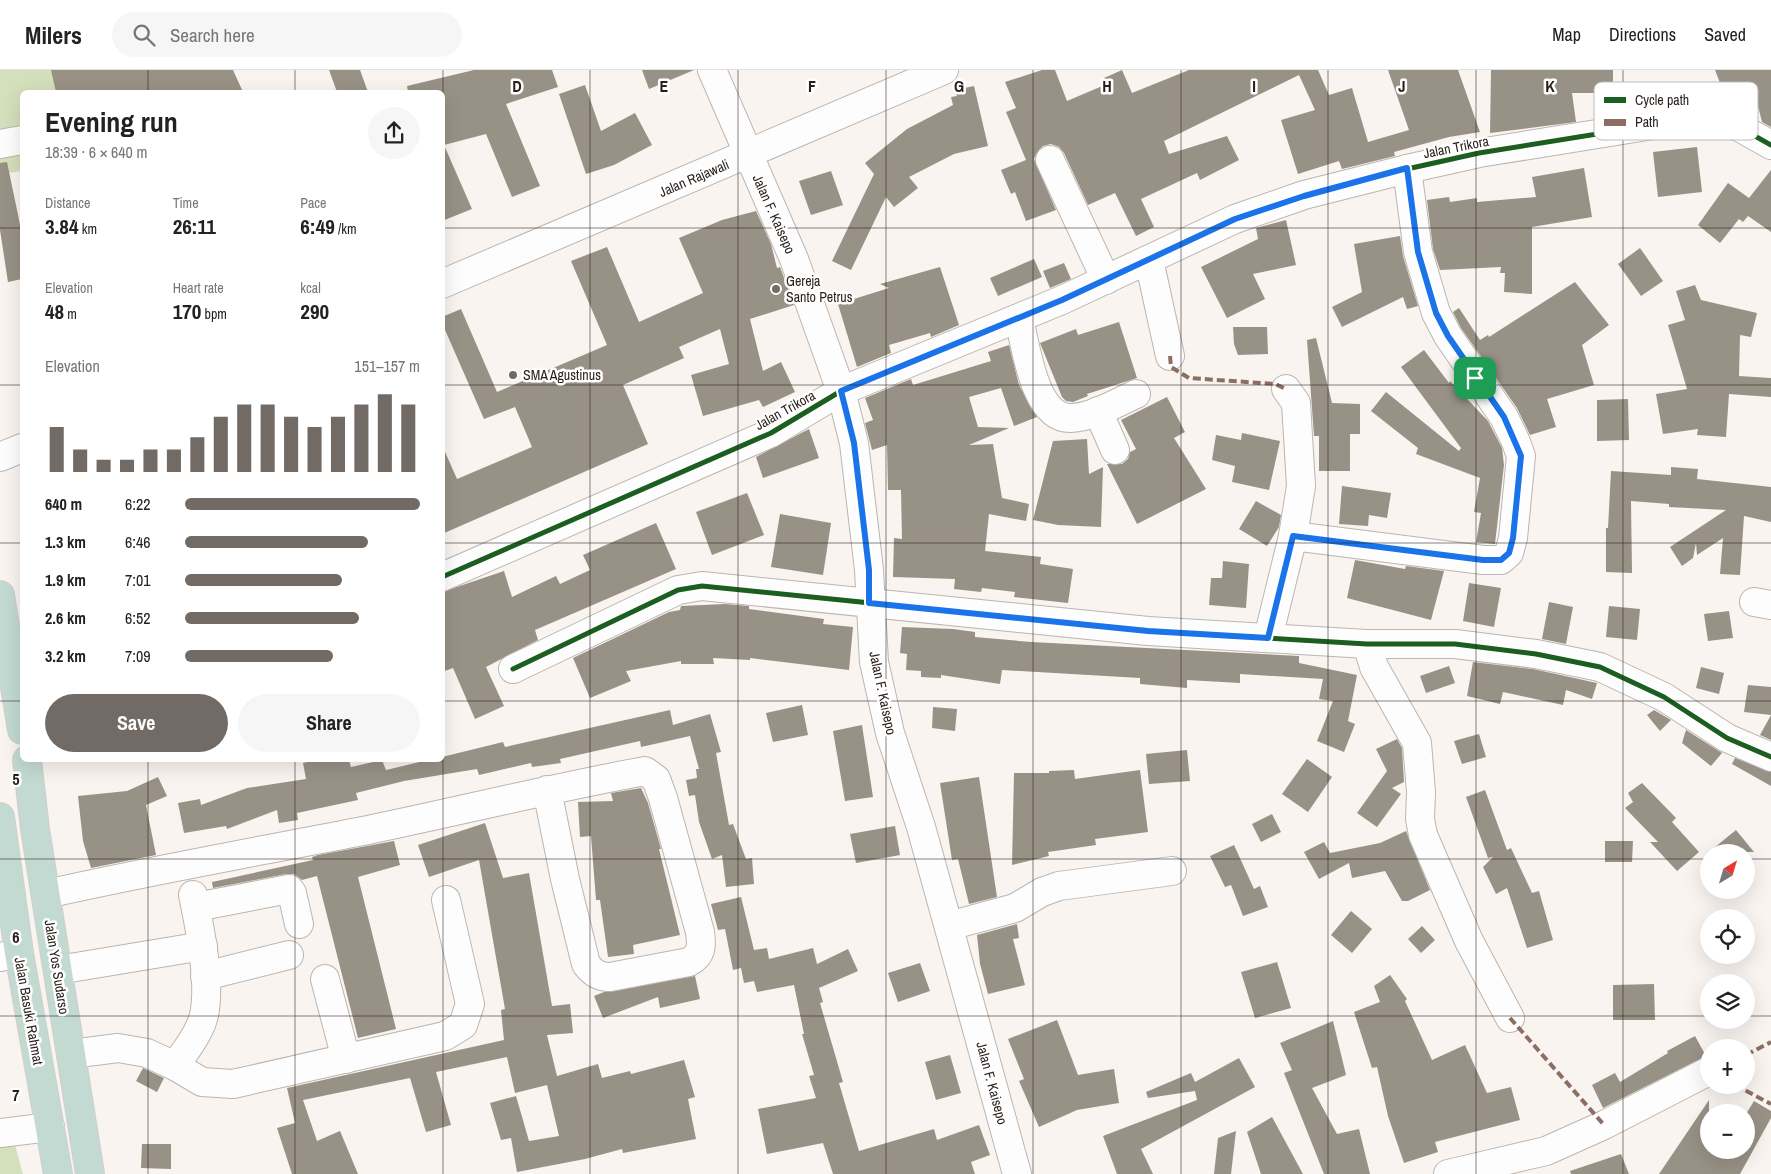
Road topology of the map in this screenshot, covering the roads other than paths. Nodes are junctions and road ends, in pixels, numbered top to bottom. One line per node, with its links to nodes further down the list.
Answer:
1 (712, 70): 8 (street, Jalan F. Kaisepo)
2 (928, 73): 8 (street, Jalan Rajawali)
3 (1594, 135): 10 (street, Jalan Trikora)
4 (1758, 138): 7 (street, Jalan Trikora)
5 (20, 140): 6 (street)
6 (0, 144)
7 (1771, 145)
8 (748, 155): 13 (street, Jalan Rajawali); 17 (street, Jalan F. Kaisepo)
9 (1050, 160): 12 (street)
10 (1407, 168): 11 (street, Jalan Trikora); 23 (street)
11 (1149, 260): 12 (street, Jalan Trikora); 15 (street)
12 (1106, 280): 14 (street, Jalan Trikora)
13 (445, 283)
14 (1019, 319): 17 (street, Jalan Trikora); 19 (street)
15 (1170, 356)
16 (1286, 389): 23 (street)
17 (841, 391): 24 (street, Jalan Trikora); 26 (street, Jalan F. Kaisepo)
18 (1136, 394): 19 (street)
19 (1098, 411): 21 (street)
20 (20, 449): 22 (street)
21 (1115, 450)
22 (0, 457)
23 (1293, 536): 27 (street)
24 (445, 576)
25 (0, 595): 30 (highway)
26 (869, 603): 27 (street); 29 (street); 39 (street, Jalan F. Kaisepo)
27 (1268, 638): 28 (street)
28 (1367, 644): 31 (street); 46 (street)
29 (512, 669)
30 (20, 718)
31 (1771, 757)
32 (26, 762): 36 (highway, Jalan Yos Sudarso)
33 (547, 790): 33 (street); 36 (street)
34 (0, 817): 41 (highway, Jalan Basuki Rahmat)
35 (1172, 871): 39 (street)
36 (46, 894): 43 (highway, Jalan Yos Sudarso)
37 (446, 900): 49 (street)
38 (300, 924): 40 (street)
39 (949, 926): 56 (street, Jalan F. Kaisepo)
40 (203, 946): 43 (street); 44 (street)
41 (9, 955): 48 (highway, Jalan Basuki Rahmat)
42 (289, 955): 44 (street)
43 (58, 970): 47 (highway, Jalan Yos Sudarso)
44 (205, 976): 50 (street)
45 (325, 979): 49 (street)
46 (1510, 1018)
47 (71, 1054): 48 (highway); 50 (street); 55 (highway, Jalan Yos Sudarso)
48 (38, 1058): 52 (highway, Jalan Basuki Rahmat)
49 (346, 1059): 50 (street)
50 (175, 1066)
51 (1700, 1076): 57 (street)
52 (50, 1128): 53 (street); 54 (highway, Jalan Basuki Rahmat)
53 (0, 1133)
54 (58, 1174)
55 (90, 1174)
56 (1017, 1174)
57 (1448, 1174)

